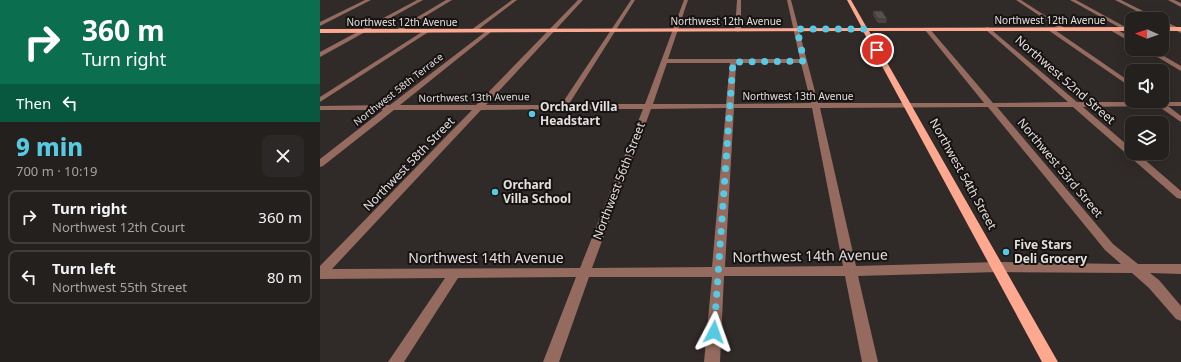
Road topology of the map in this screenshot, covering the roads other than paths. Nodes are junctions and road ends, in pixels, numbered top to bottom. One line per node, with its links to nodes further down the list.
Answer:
1 (369, 0): 17 (street)
2 (421, 0): 35 (street)
3 (450, 0): 36 (street)
4 (515, 0): 38 (street)
5 (581, 0): 29 (street, Northwest 58th Street)
6 (633, 0): 30 (street)
7 (686, 0): 31 (street, Northwest 56th Street)
8 (739, 0): 32 (street)
9 (789, 0): 20 (street)
10 (849, 0): 21 (main road, Northwest 54th Street)
11 (1018, 0): 25 (street)
12 (1072, 0): 19 (street)
13 (1117, 0): 16 (street)
14 (1170, 0): 15 (street)
15 (1181, 5)
16 (1142, 12)
17 (320, 24)
18 (1169, 25): 33 (street)
19 (1125, 27)
20 (797, 29): 21 (main road, Northwest 12th Avenue); 32 (main road, Northwest 12th Avenue); 44 (street)
21 (865, 29): 22 (main road, Northwest 12th Avenue); 53 (main road, Northwest 54th Street)
22 (927, 29): 23 (main road, Northwest 12th Avenue); 54 (street, Northwest 53rd Street)
23 (988, 29): 24 (main road, Northwest 12th Avenue); 58 (street, Northwest 52nd Street)
24 (1050, 29): 25 (main road, Northwest 12th Avenue); 47 (street)
25 (1063, 29): 26 (main road, Northwest 12th Avenue)
26 (1112, 29): 27 (main road, Northwest 12th Avenue); 40 (street)
27 (1125, 29)
28 (1169, 29): 33 (main road)
29 (552, 30): 30 (main road, Northwest 12th Avenue); 39 (main road, Northwest 12th Avenue); 59 (street, Northwest 58th Street)
30 (613, 30): 31 (main road, Northwest 12th Avenue); 55 (street)
31 (675, 30): 32 (main road, Northwest 12th Avenue); 43 (street, Northwest 56th Street)
32 (738, 30)
33 (1180, 30)
34 (320, 31): 35 (main road, Northwest 12th Avenue)
35 (364, 31): 36 (main road, Northwest 12th Avenue); 41 (street)
36 (397, 31): 37 (main road, Northwest 12th Avenue)
37 (427, 31): 38 (main road, Northwest 12th Avenue); 48 (street)
38 (473, 31): 39 (main road, Northwest 12th Avenue)
39 (489, 31): 61 (street, Northwest 58th Terrace)
40 (1125, 37)
41 (320, 55)
42 (1159, 56): 46 (street)
43 (665, 61): 45 (street); 56 (street, Northwest 56th Street)
44 (804, 61): 45 (street); 52 (street)
45 (733, 62): 57 (street)
46 (1181, 69)
47 (1125, 81)
48 (320, 100)
49 (1169, 103): 51 (street, Northwest 13th Avenue)
50 (1125, 104): 58 (street, Northwest 13th Avenue)
51 (1181, 104)
52 (815, 105): 53 (street, Northwest 13th Avenue); 57 (street, Northwest 13th Avenue); 69 (street)
53 (908, 105): 54 (street, Northwest 13th Avenue); 66 (main road, Northwest 54th Street)
54 (990, 105): 58 (street, Northwest 13th Avenue); 67 (street, Northwest 53rd Street)
55 (563, 106): 56 (street, Northwest 13th Avenue); 59 (street, Northwest 13th Avenue)
56 (648, 106): 57 (street, Northwest 13th Avenue); 72 (street, Northwest 56th Street)
57 (729, 106): 70 (street)
58 (1076, 106): 65 (street, Northwest 52nd Street)
59 (480, 107): 61 (street, Northwest 13th Avenue); 73 (street, Northwest 58th Street)
60 (320, 108): 61 (street, Northwest 13th Avenue)
61 (390, 108): 64 (street, Northwest 58th Terrace)
62 (1165, 108): 63 (street)
63 (1181, 120)
64 (320, 164)
65 (1181, 196)
66 (998, 267): 67 (street, Northwest 14th Avenue); 69 (street, Northwest 14th Avenue); 79 (main road, Northwest 54th Street)
67 (1134, 268): 68 (street, Northwest 14th Avenue); 74 (street, Northwest 53rd Street)
68 (1181, 269)
69 (851, 271): 70 (street, Northwest 14th Avenue); 78 (street)
70 (718, 272): 72 (street, Northwest 14th Avenue); 77 (street)
71 (455, 273): 72 (street, Northwest 14th Avenue); 73 (street, Northwest 14th Avenue); 75 (street)
72 (584, 273): 76 (street, Northwest 56th Street)
73 (320, 274)
74 (1181, 316)
75 (396, 362)
76 (551, 362)
77 (712, 362)
78 (870, 362)
79 (1050, 362)

